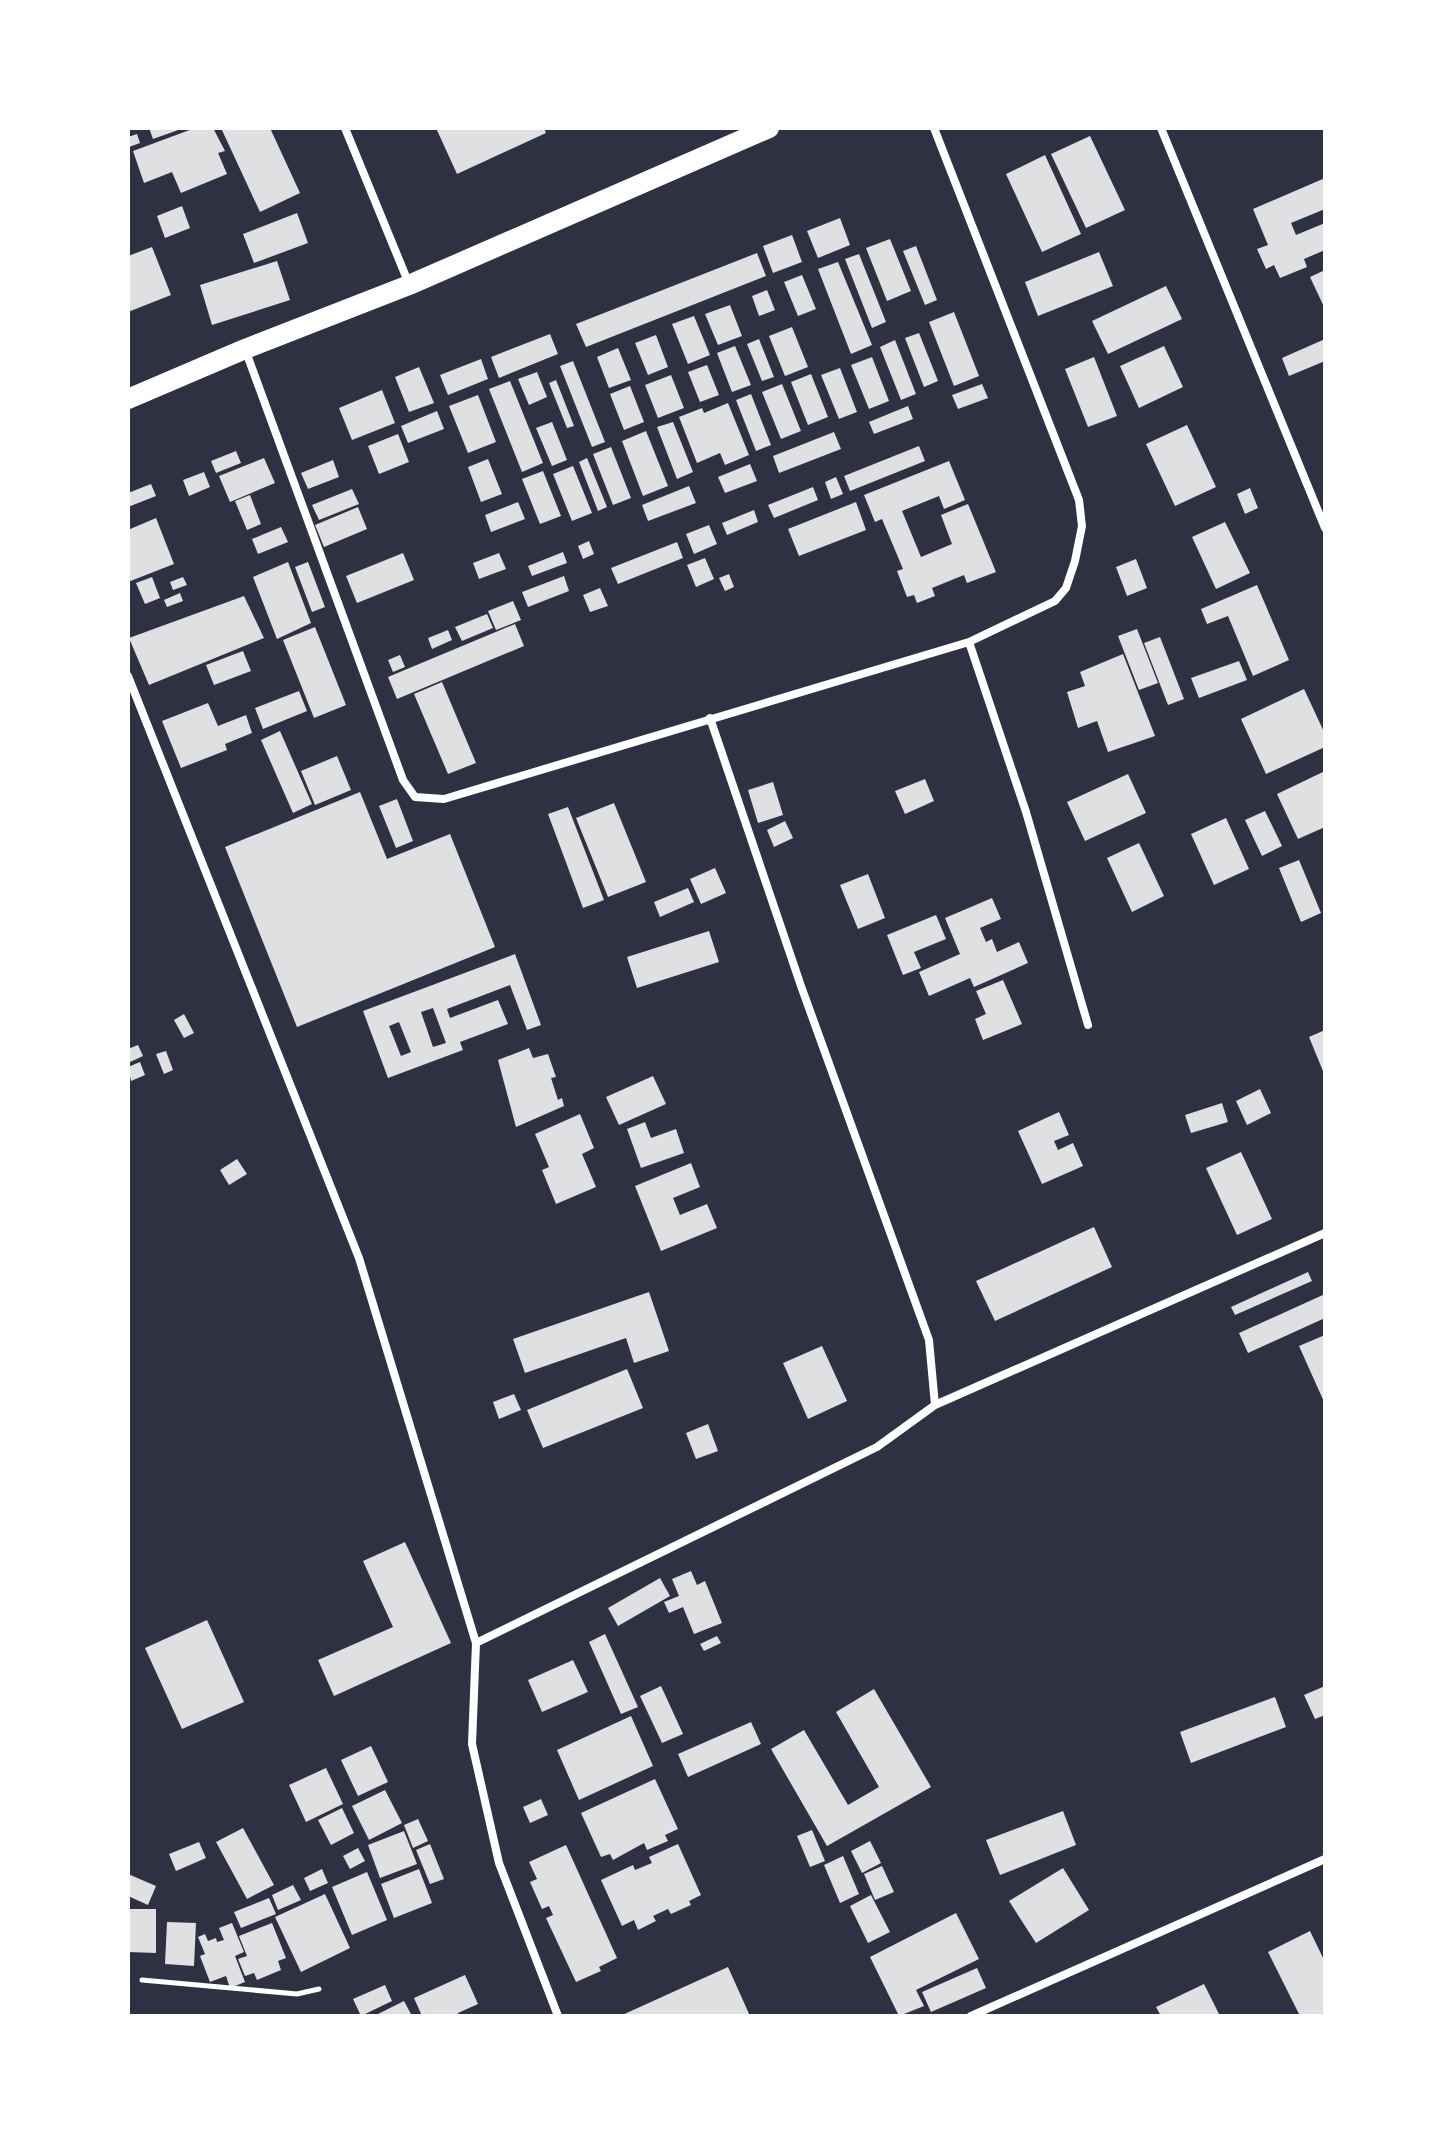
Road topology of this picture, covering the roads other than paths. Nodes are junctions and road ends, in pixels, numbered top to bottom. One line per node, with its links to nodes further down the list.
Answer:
1 (345, 128): 5 (street)
2 (769, 128): 5 (main road)
3 (934, 128): 9 (street)
4 (1161, 128): 8 (street)
5 (409, 285): 6 (main road)
6 (245, 349): 7 (main road); 11 (street)
7 (128, 399)
8 (1325, 528)
9 (969, 642): 11 (street); 12 (street)
10 (128, 676): 15 (street)
11 (710, 718): 14 (street)
12 (1088, 1025)
13 (1325, 1233): 14 (street)
14 (935, 1405): 15 (street)
15 (476, 1643): 17 (street)
16 (1325, 1859): 18 (street)
17 (558, 2016)
18 (971, 2016)

